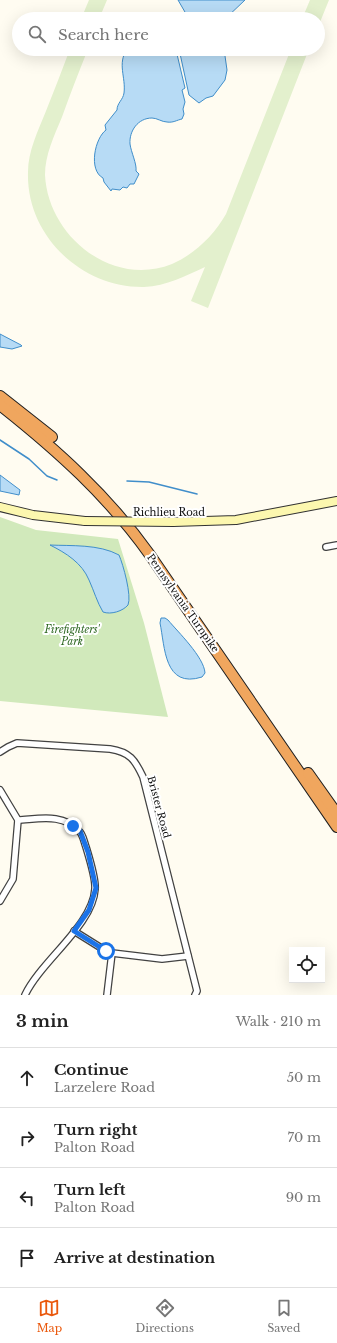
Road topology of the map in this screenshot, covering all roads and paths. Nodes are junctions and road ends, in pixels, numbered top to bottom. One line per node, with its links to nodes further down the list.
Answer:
1 (0, 396): 9 (highway, Pennsylvania Turnpike)
2 (0, 406): 11 (highway, Pennsylvania Turnpike)
3 (337, 501): 4 (main road, Richlieu Road, bridge)
4 (0, 507)
5 (337, 545): 6 (street)
6 (326, 547)
7 (0, 752): 15 (street, Brister Road)
8 (1, 793): 10 (street)
9 (337, 814)
10 (18, 820): 12 (street); 13 (street)
11 (337, 827)
12 (0, 901)
13 (74, 931): 14 (street); 16 (street)
14 (112, 953): 15 (street); 17 (street)
15 (188, 956): 18 (street, Brister Road)
16 (25, 995)
17 (107, 995)
18 (195, 995)

